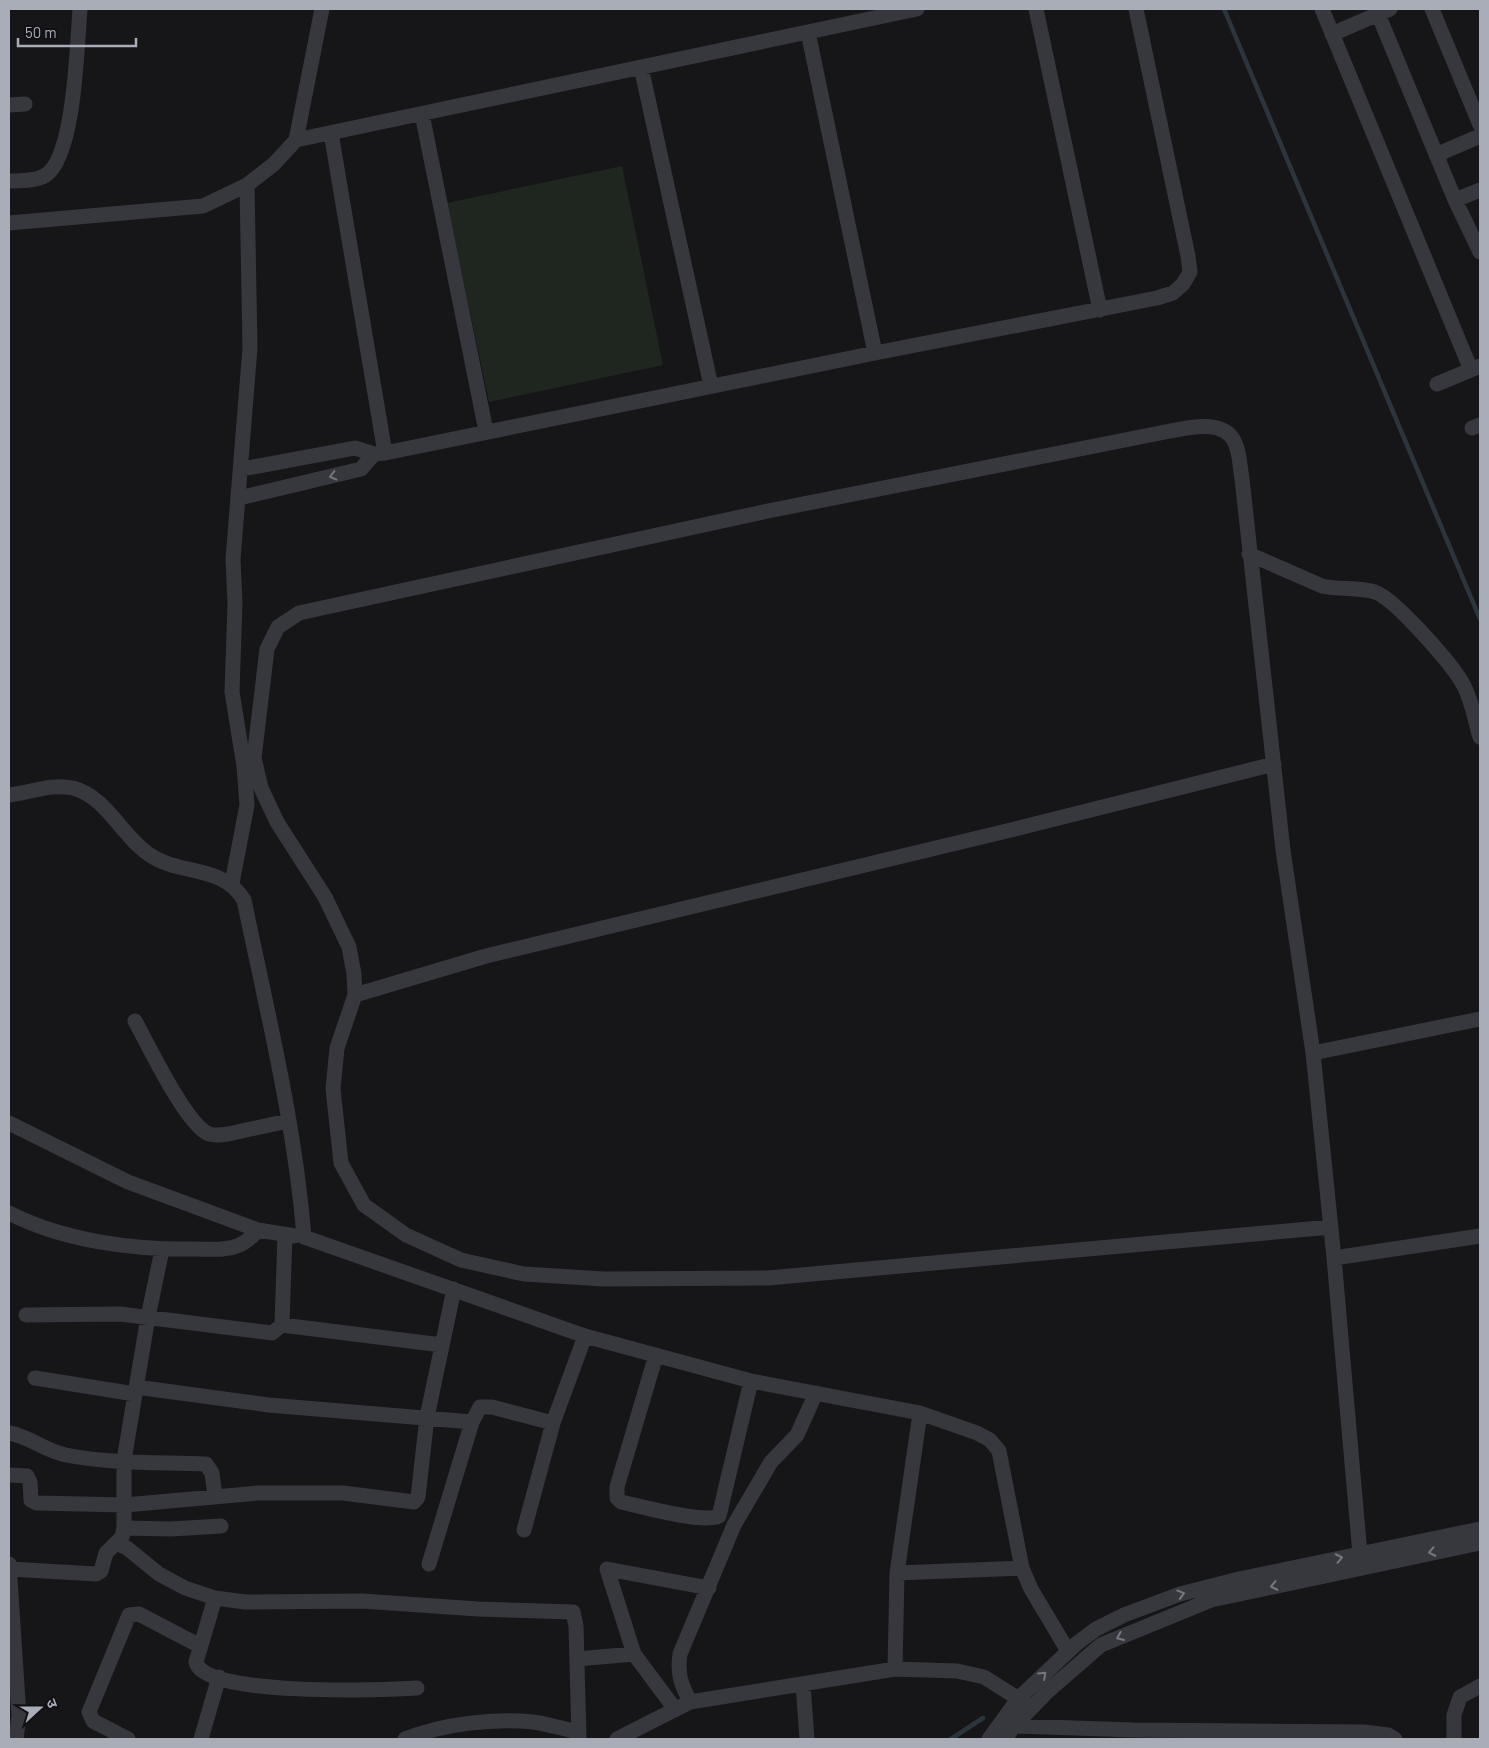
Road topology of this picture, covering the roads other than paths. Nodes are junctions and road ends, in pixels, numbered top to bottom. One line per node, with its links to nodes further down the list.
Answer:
1 (80, 9): 20 (street)
2 (322, 9): 18 (street)
3 (917, 9): 9 (street)
4 (1036, 9): 26 (street)
5 (1136, 9): 26 (street)
6 (1322, 9): 10 (street)
7 (1432, 9): 15 (street)
8 (1382, 11): 10 (street); 19 (street)
9 (808, 32): 11 (street); 27 (street)
10 (1332, 34): 28 (street)
11 (641, 67): 14 (street); 30 (street)
12 (25, 104): 13 (street)
13 (9, 105)
14 (422, 114): 16 (street); 31 (street)
15 (1480, 125)
16 (331, 133): 18 (street); 32 (street)
17 (1480, 136): 19 (street)
18 (296, 140): 21 (street)
19 (1436, 155): 23 (street)
20 (9, 181)
21 (247, 185): 24 (street); 33 (street)
22 (1480, 190): 23 (street)
23 (1455, 200): 25 (street)
24 (9, 223)
25 (1480, 251)
26 (1100, 310): 27 (street)
27 (876, 352): 30 (street)
28 (1476, 368): 29 (street)
29 (1437, 384)
30 (710, 386): 31 (street)
31 (486, 431): 32 (street)
32 (380, 453): 33 (street); 34 (street, one-way to 34)
33 (242, 470): 34 (street)
34 (239, 498): 39 (street)
35 (1249, 554): 36 (street); 37 (street); 40 (street)
36 (1480, 737)
37 (1274, 764): 40 (street); 43 (street)
38 (9, 795): 39 (street)
39 (232, 883): 44 (street)
40 (355, 995): 47 (street)
41 (1480, 1019): 43 (street)
42 (135, 1021): 44 (street)
43 (1313, 1053): 47 (street)
44 (288, 1121): 51 (street)
45 (9, 1123): 48 (street)
46 (9, 1213): 52 (street)
47 (1331, 1227): 53 (street)
48 (258, 1230): 49 (street); 52 (street)
49 (285, 1234): 51 (street); 57 (street)
50 (1480, 1236): 53 (street)
51 (304, 1237): 54 (street)
52 (162, 1250): 56 (street)
53 (1334, 1258): 80 (street)
54 (454, 1289): 58 (street); 59 (street)
55 (26, 1315): 56 (street)
56 (148, 1317): 57 (street); 63 (street)
57 (282, 1325): 59 (street)
58 (585, 1336): 60 (street); 68 (street)
59 (442, 1345): 66 (street)
60 (656, 1355): 62 (street); 62 (street)
61 (35, 1378): 63 (street)
62 (751, 1381): 64 (street)
63 (136, 1391): 66 (street); 70 (street)
64 (816, 1393): 65 (street); 85 (street)
65 (920, 1413): 83 (street); 84 (street)
66 (426, 1417): 67 (street); 72 (street)
67 (472, 1422): 68 (street); 81 (street)
68 (553, 1423): 77 (street)
69 (9, 1433): 70 (street)
70 (124, 1460): 72 (street); 73 (street)
71 (9, 1476): 73 (street)
72 (215, 1496): 73 (street)
73 (124, 1505): 75 (street)
74 (221, 1526): 75 (street)
75 (124, 1528): 78 (street)
76 (1480, 1529): 80 (street)
77 (524, 1530)
78 (116, 1543): 82 (street); 86 (street)
79 (1480, 1543): 98 (street, one-way to 98)
80 (1360, 1554): 88 (street, one-way to 80)
81 (428, 1564)
82 (9, 1566): 104 (street)
83 (1022, 1568): 84 (street); 88 (street)
84 (897, 1573): 91 (street)
85 (709, 1588): 89 (street); 97 (street)
86 (215, 1598): 87 (street); 90 (street)
87 (200, 1646): 92 (street); 105 (street)
88 (1068, 1651): 96 (street, one-way to 88)
89 (634, 1654): 90 (street); 99 (street)
90 (577, 1659): 102 (street)
91 (895, 1668): 93 (street); 96 (street)
92 (219, 1677): 95 (street); 106 (street)
93 (804, 1685): 97 (street); 109 (street)
94 (1480, 1686): 113 (street)
95 (417, 1688)
96 (1019, 1698): 98 (street); 110 (street)
97 (690, 1702): 99 (street)
98 (1032, 1708): 100 (street)
99 (675, 1709): 108 (street)
100 (1014, 1726): 101 (street); 111 (street)
101 (1133, 1735): 103 (street)
102 (579, 1736): 107 (street)
103 (1327, 1736): 112 (street)
104 (16, 1739)
105 (128, 1739)
106 (201, 1739)
107 (405, 1739)
108 (617, 1739)
109 (807, 1739)
110 (990, 1739)
111 (1005, 1739)
112 (1395, 1739)
113 (1454, 1739)

